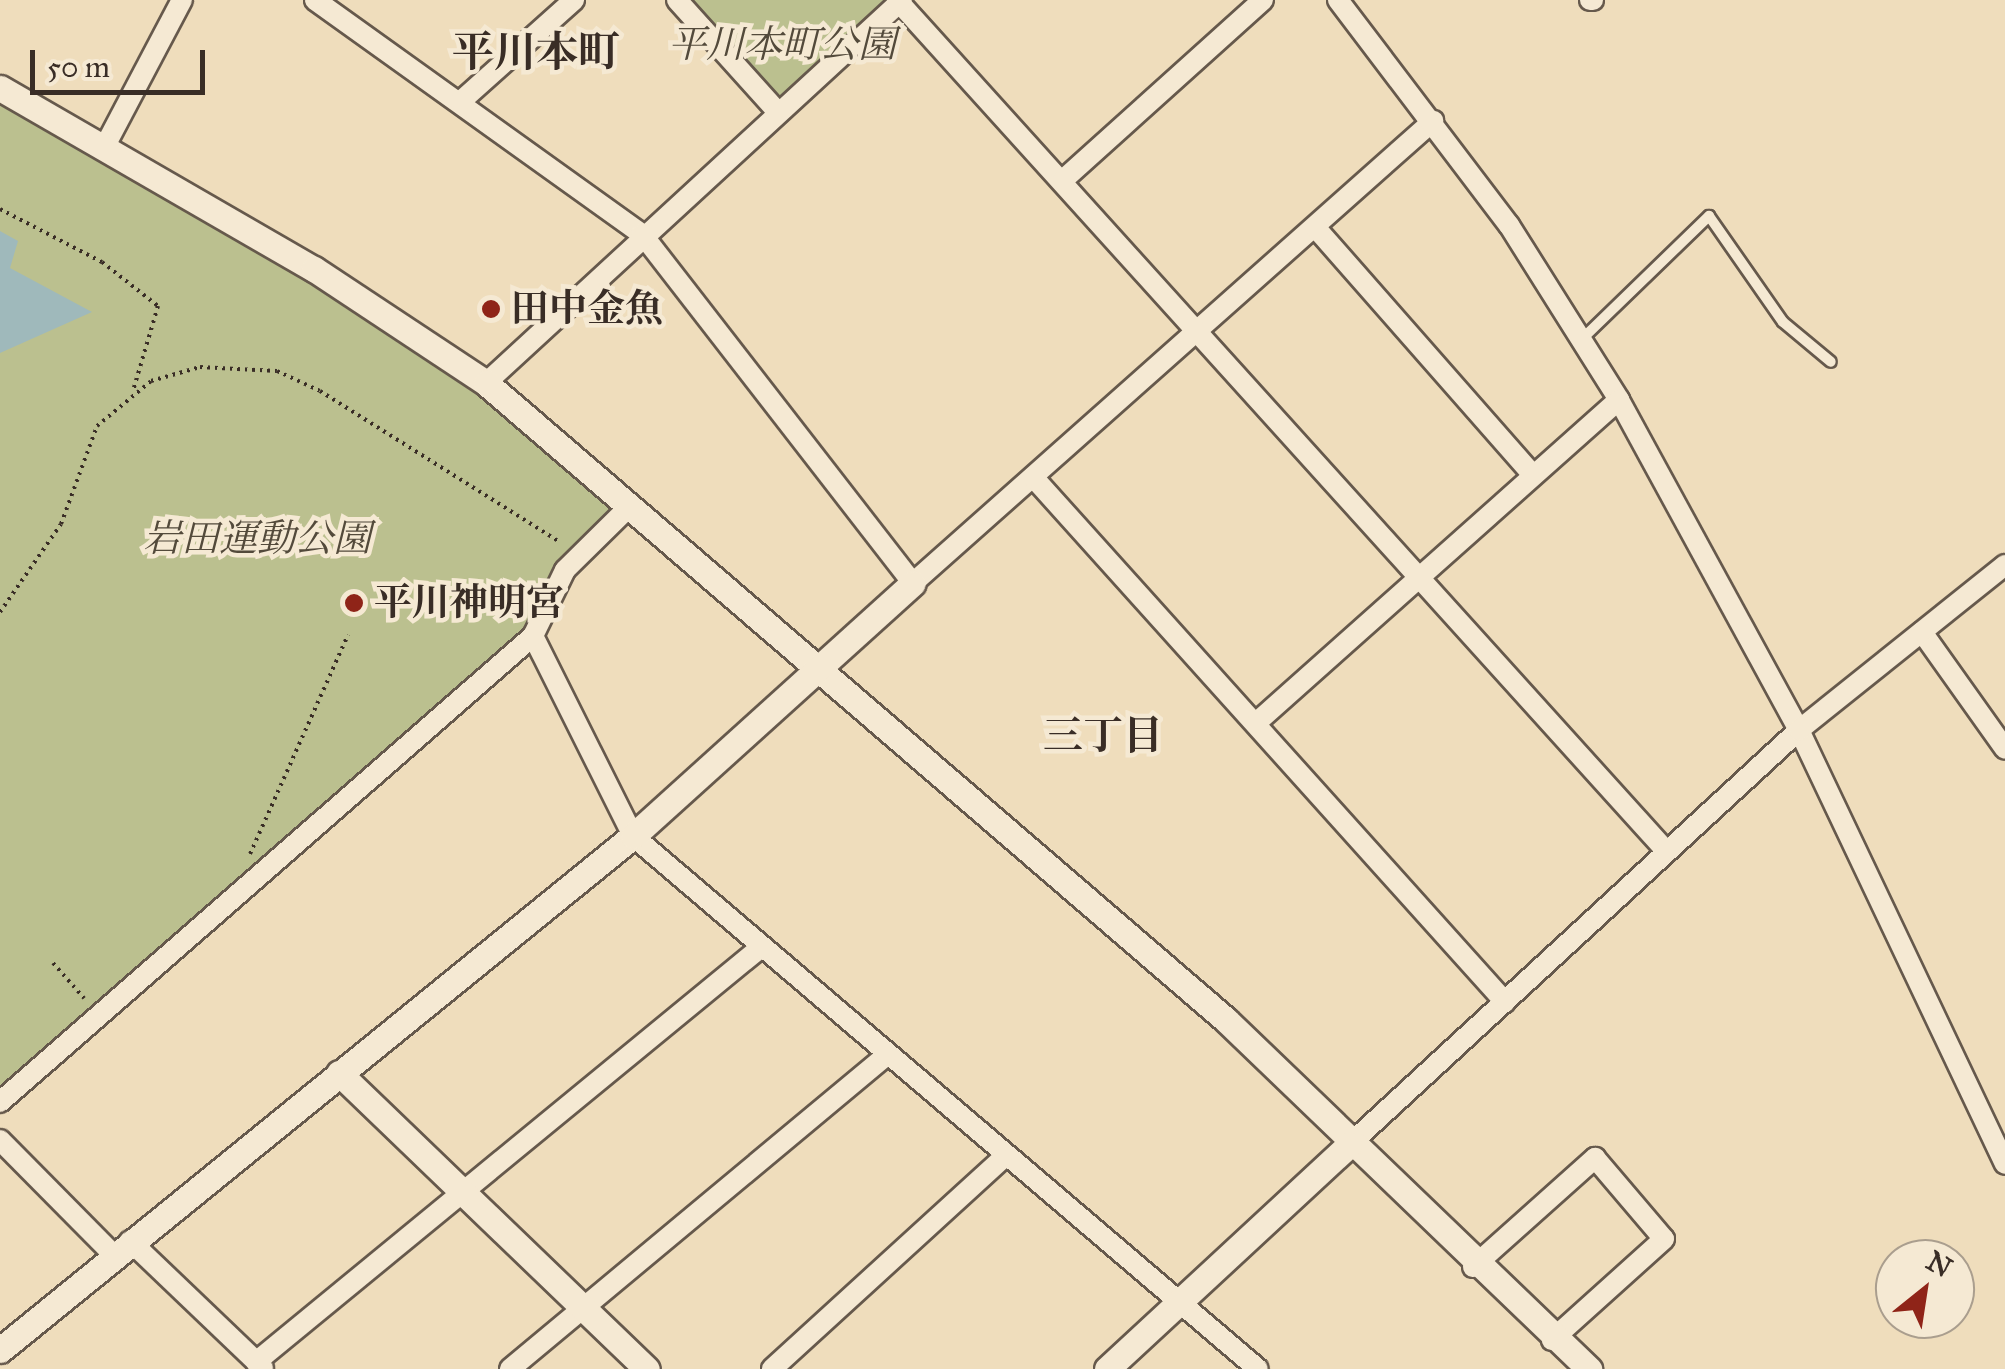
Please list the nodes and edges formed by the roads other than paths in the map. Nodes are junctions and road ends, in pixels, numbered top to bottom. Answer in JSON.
{"nodes":[{"id":1,"x":182,"y":0,"type":"edge"},
{"id":2,"x":316,"y":0,"type":"edge"},
{"id":3,"x":574,"y":0,"type":"edge"},
{"id":4,"x":677,"y":0,"type":"edge"},
{"id":5,"x":1263,"y":0,"type":"edge"},
{"id":6,"x":1338,"y":0,"type":"edge"},
{"id":7,"x":899,"y":1,"type":"edge"},
{"id":8,"x":0,"y":88,"type":"edge"},
{"id":9,"x":460,"y":102,"type":"junction"},
{"id":10,"x":778,"y":112,"type":"junction"},
{"id":11,"x":1432,"y":121,"type":"junction"},
{"id":12,"x":106,"y":144,"type":"junction"},
{"id":13,"x":1063,"y":180,"type":"junction"},
{"id":14,"x":1315,"y":228,"type":"junction"},
{"id":15,"x":642,"y":234,"type":"junction"},
{"id":16,"x":1197,"y":332,"type":"junction"},
{"id":17,"x":1581,"y":340,"type":"junction"},
{"id":18,"x":1831,"y":362,"type":"dead end"},
{"id":19,"x":486,"y":383,"type":"junction"},
{"id":20,"x":1618,"y":400,"type":"junction"},
{"id":21,"x":1532,"y":474,"type":"junction"},
{"id":22,"x":1033,"y":477,"type":"junction"},
{"id":23,"x":630,"y":506,"type":"junction"},
{"id":24,"x":2005,"y":564,"type":"edge"},
{"id":25,"x":1419,"y":576,"type":"junction"},
{"id":26,"x":913,"y":583,"type":"junction"},
{"id":27,"x":1922,"y":632,"type":"junction"},
{"id":28,"x":533,"y":636,"type":"junction"},
{"id":29,"x":820,"y":669,"type":"junction"},
{"id":30,"x":1256,"y":723,"type":"junction"},
{"id":31,"x":1799,"y":730,"type":"junction"},
{"id":32,"x":2005,"y":749,"type":"edge"},
{"id":33,"x":633,"y":836,"type":"junction"},
{"id":34,"x":1666,"y":852,"type":"junction"},
{"id":35,"x":760,"y":948,"type":"junction"},
{"id":36,"x":1505,"y":1002,"type":"junction"},
{"id":37,"x":885,"y":1057,"type":"junction"},
{"id":38,"x":340,"y":1073,"type":"junction"},
{"id":39,"x":0,"y":1102,"type":"edge"},
{"id":40,"x":0,"y":1140,"type":"edge"},
{"id":41,"x":1349,"y":1145,"type":"junction"},
{"id":42,"x":1002,"y":1159,"type":"junction"},
{"id":43,"x":2005,"y":1164,"type":"edge"},
{"id":44,"x":461,"y":1191,"type":"junction"},
{"id":45,"x":122,"y":1248,"type":"junction"},
{"id":46,"x":1473,"y":1267,"type":"junction"},
{"id":47,"x":583,"y":1306,"type":"junction"},
{"id":48,"x":1174,"y":1306,"type":"junction"},
{"id":49,"x":1552,"y":1340,"type":"junction"},
{"id":50,"x":0,"y":1350,"type":"edge"},
{"id":51,"x":260,"y":1366,"type":"edge"},
{"id":52,"x":510,"y":1369,"type":"edge"},
{"id":53,"x":647,"y":1369,"type":"edge"},
{"id":54,"x":772,"y":1369,"type":"edge"},
{"id":55,"x":1108,"y":1369,"type":"edge"},
{"id":56,"x":1258,"y":1369,"type":"edge"},
{"id":57,"x":1589,"y":1369,"type":"edge"}],
"edges":[{"from":1,"to":12,"type":"street"},
{"from":2,"to":9,"type":"street"},
{"from":3,"to":9,"type":"street"},
{"from":4,"to":10,"type":"street"},
{"from":5,"to":13,"type":"street"},
{"from":6,"to":11,"type":"street"},
{"from":7,"to":10,"type":"street"},
{"from":7,"to":13,"type":"street"},
{"from":8,"to":12,"type":"street"},
{"from":9,"to":15,"type":"street"},
{"from":10,"to":15,"type":"street"},
{"from":11,"to":14,"type":"street"},
{"from":11,"to":17,"type":"street"},
{"from":12,"to":19,"type":"street"},
{"from":13,"to":16,"type":"street"},
{"from":14,"to":16,"type":"street"},
{"from":14,"to":21,"type":"street"},
{"from":15,"to":19,"type":"street"},
{"from":15,"to":26,"type":"street"},
{"from":16,"to":22,"type":"street"},
{"from":16,"to":25,"type":"street"},
{"from":17,"to":18,"type":"lane"},
{"from":17,"to":20,"type":"street"},
{"from":19,"to":23,"type":"street"},
{"from":20,"to":21,"type":"street"},
{"from":20,"to":31,"type":"street"},
{"from":21,"to":25,"type":"street"},
{"from":22,"to":26,"type":"street"},
{"from":22,"to":30,"type":"street"},
{"from":23,"to":28,"type":"street"},
{"from":23,"to":29,"type":"street"},
{"from":24,"to":27,"type":"street"},
{"from":25,"to":30,"type":"street"},
{"from":25,"to":34,"type":"street"},
{"from":26,"to":29,"type":"street"},
{"from":27,"to":31,"type":"street"},
{"from":27,"to":32,"type":"street"},
{"from":28,"to":33,"type":"street"},
{"from":28,"to":39,"type":"street"},
{"from":29,"to":33,"type":"street"},
{"from":29,"to":41,"type":"street"},
{"from":30,"to":36,"type":"street"},
{"from":31,"to":34,"type":"street"},
{"from":31,"to":43,"type":"street"},
{"from":33,"to":35,"type":"street"},
{"from":33,"to":38,"type":"street"},
{"from":34,"to":36,"type":"street"},
{"from":35,"to":37,"type":"street"},
{"from":35,"to":44,"type":"street"},
{"from":36,"to":41,"type":"street"},
{"from":37,"to":42,"type":"street"},
{"from":37,"to":47,"type":"street"},
{"from":38,"to":44,"type":"street"},
{"from":38,"to":45,"type":"street"},
{"from":40,"to":45,"type":"street"},
{"from":41,"to":46,"type":"street"},
{"from":41,"to":48,"type":"street"},
{"from":42,"to":48,"type":"street"},
{"from":42,"to":54,"type":"street"},
{"from":44,"to":47,"type":"street"},
{"from":44,"to":51,"type":"street"},
{"from":45,"to":50,"type":"street"},
{"from":45,"to":51,"type":"street"},
{"from":46,"to":49,"type":"street"},
{"from":46,"to":49,"type":"street"},
{"from":47,"to":52,"type":"street"},
{"from":47,"to":53,"type":"street"},
{"from":48,"to":55,"type":"street"},
{"from":48,"to":56,"type":"street"},
{"from":49,"to":57,"type":"street"}]}
